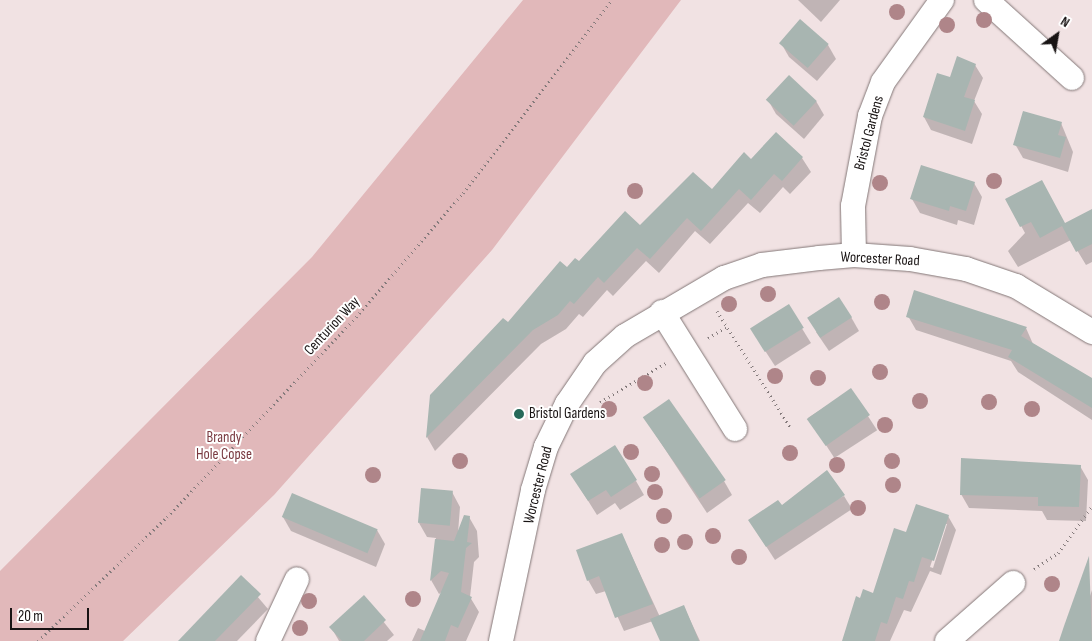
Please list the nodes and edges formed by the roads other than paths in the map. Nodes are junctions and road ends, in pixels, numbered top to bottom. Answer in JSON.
{"nodes":[{"id":1,"x":942,"y":0,"type":"edge"},
{"id":2,"x":986,"y":0,"type":"edge"},
{"id":3,"x":1072,"y":78,"type":"dead end"},
{"id":4,"x":854,"y":255,"type":"junction"},
{"id":5,"x":662,"y":312,"type":"junction"},
{"id":6,"x":1092,"y":332,"type":"edge"},
{"id":7,"x":735,"y":429,"type":"dead end"},
{"id":8,"x":297,"y":580,"type":"dead end"},
{"id":9,"x":1013,"y":584,"type":"road end"},
{"id":10,"x":268,"y":641,"type":"edge"},
{"id":11,"x":501,"y":641,"type":"edge"},
{"id":12,"x":946,"y":641,"type":"edge"}],
"edges":[{"from":1,"to":4,"type":"street","name":"Bristol Gardens"},
{"from":2,"to":3,"type":"street"},
{"from":4,"to":5,"type":"street","name":"Worcester Road"},
{"from":4,"to":6,"type":"street","name":"Worcester Road"},
{"from":5,"to":7,"type":"street"},
{"from":5,"to":11,"type":"street","name":"Worcester Road"},
{"from":8,"to":10,"type":"street"},
{"from":9,"to":12,"type":"street"}]}
